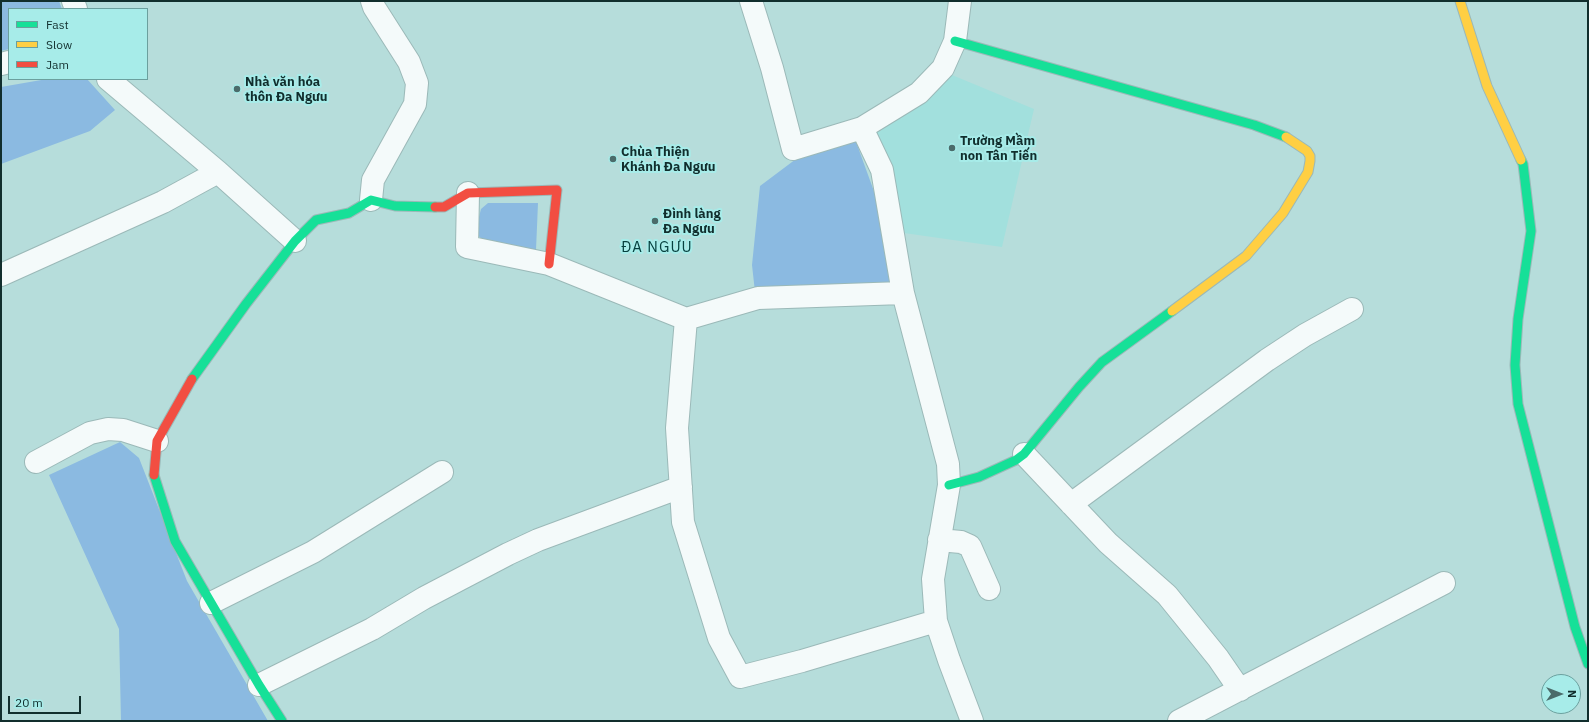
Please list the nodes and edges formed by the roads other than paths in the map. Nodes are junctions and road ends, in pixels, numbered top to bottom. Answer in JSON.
{"nodes":[{"id":1,"x":372,"y":1,"type":"edge"},
{"id":2,"x":751,"y":1,"type":"edge"},
{"id":3,"x":960,"y":1,"type":"edge"},
{"id":4,"x":1460,"y":1,"type":"edge"},
{"id":5,"x":955,"y":41,"type":"junction"},
{"id":6,"x":109,"y":80,"type":"edge"},
{"id":7,"x":862,"y":128,"type":"junction"},
{"id":8,"x":218,"y":172,"type":"junction"},
{"id":9,"x":468,"y":193,"type":"junction"},
{"id":10,"x":371,"y":200,"type":"junction"},
{"id":11,"x":295,"y":241,"type":"junction"},
{"id":12,"x":549,"y":264,"type":"junction"},
{"id":13,"x":1,"y":275,"type":"edge"},
{"id":14,"x":903,"y":293,"type":"junction"},
{"id":15,"x":1352,"y":309,"type":"dead end"},
{"id":16,"x":686,"y":319,"type":"junction"},
{"id":17,"x":157,"y":441,"type":"junction"},
{"id":18,"x":1024,"y":454,"type":"junction"},
{"id":19,"x":36,"y":462,"type":"dead end"},
{"id":20,"x":442,"y":472,"type":"dead end"},
{"id":21,"x":949,"y":485,"type":"junction"},
{"id":22,"x":681,"y":487,"type":"junction"},
{"id":23,"x":1072,"y":504,"type":"junction"},
{"id":24,"x":939,"y":540,"type":"junction"},
{"id":25,"x":1444,"y":583,"type":"dead end"},
{"id":26,"x":989,"y":589,"type":"dead end"},
{"id":27,"x":211,"y":603,"type":"junction"},
{"id":28,"x":936,"y":621,"type":"junction"},
{"id":29,"x":1588,"y":664,"type":"edge"},
{"id":30,"x":259,"y":686,"type":"junction"},
{"id":31,"x":1240,"y":690,"type":"junction"},
{"id":32,"x":282,"y":721,"type":"edge"},
{"id":33,"x":972,"y":721,"type":"edge"},
{"id":34,"x":1179,"y":721,"type":"edge"}],
"edges":[{"from":1,"to":10,"type":"street"},
{"from":2,"to":7,"type":"street"},
{"from":3,"to":5,"type":"street"},
{"from":4,"to":29,"type":"street"},
{"from":5,"to":7,"type":"street"},
{"from":5,"to":18,"type":"street"},
{"from":6,"to":8,"type":"street"},
{"from":7,"to":14,"type":"street"},
{"from":8,"to":11,"type":"street"},
{"from":8,"to":13,"type":"street"},
{"from":9,"to":10,"type":"street"},
{"from":9,"to":12,"type":"street"},
{"from":9,"to":12,"type":"street"},
{"from":10,"to":11,"type":"street"},
{"from":11,"to":17,"type":"street"},
{"from":12,"to":16,"type":"street"},
{"from":14,"to":16,"type":"street"},
{"from":14,"to":21,"type":"street"},
{"from":15,"to":23,"type":"street"},
{"from":16,"to":22,"type":"street"},
{"from":17,"to":19,"type":"street"},
{"from":17,"to":27,"type":"street"},
{"from":18,"to":21,"type":"street"},
{"from":18,"to":23,"type":"street"},
{"from":20,"to":27,"type":"street"},
{"from":21,"to":24,"type":"street"},
{"from":22,"to":28,"type":"street"},
{"from":22,"to":30,"type":"street"},
{"from":23,"to":31,"type":"street"},
{"from":24,"to":26,"type":"street"},
{"from":24,"to":28,"type":"street"},
{"from":25,"to":31,"type":"street"},
{"from":27,"to":30,"type":"street"},
{"from":28,"to":33,"type":"street"},
{"from":30,"to":32,"type":"street"},
{"from":31,"to":34,"type":"street"}]}
